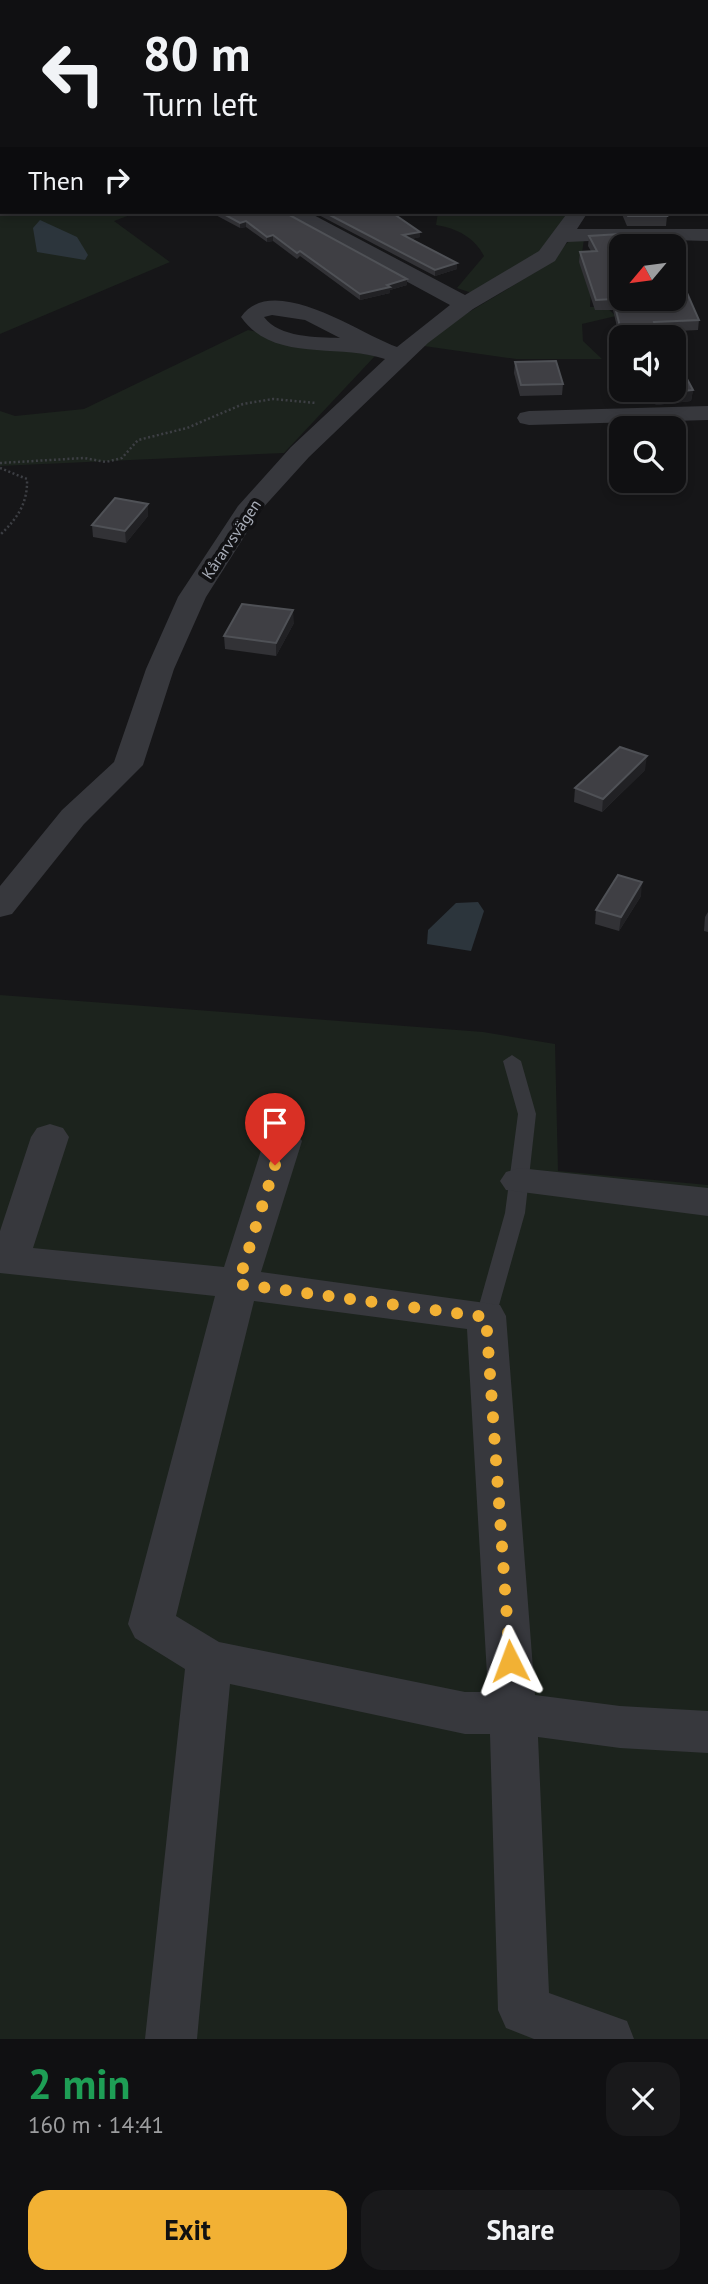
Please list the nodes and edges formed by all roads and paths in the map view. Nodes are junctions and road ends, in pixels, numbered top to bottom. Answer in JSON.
{"nodes":[{"id":1,"x":296,"y":214,"type":"edge"},
{"id":2,"x":577,"y":214,"type":"edge"},
{"id":3,"x":708,"y":235,"type":"edge"},
{"id":4,"x":564,"y":236,"type":"junction"},
{"id":5,"x":466,"y":304,"type":"junction"},
{"id":6,"x":367,"y":345,"type":"dead end"},
{"id":7,"x":400,"y":356,"type":"junction"},
{"id":8,"x":348,"y":407,"type":"junction"},
{"id":9,"x":708,"y":414,"type":"edge"},
{"id":10,"x":529,"y":418,"type":"dead end"},
{"id":11,"x":0,"y":465,"type":"edge"},
{"id":12,"x":0,"y":535,"type":"edge"},
{"id":13,"x":0,"y":906,"type":"edge"},
{"id":14,"x":512,"y":1061,"type":"dead end"},
{"id":15,"x":50,"y":1137,"type":"dead end"},
{"id":16,"x":283,"y":1141,"type":"dead end"},
{"id":17,"x":519,"y":1181,"type":"junction"},
{"id":18,"x":708,"y":1202,"type":"edge"},
{"id":19,"x":5,"y":1260,"type":"edge"},
{"id":20,"x":238,"y":1284,"type":"junction"},
{"id":21,"x":486,"y":1317,"type":"junction"},
{"id":22,"x":209,"y":1660,"type":"junction"},
{"id":23,"x":513,"y":1713,"type":"junction"},
{"id":24,"x":708,"y":1732,"type":"edge"},
{"id":25,"x":524,"y":2024,"type":"edge"},
{"id":26,"x":172,"y":2039,"type":"edge"},
{"id":27,"x":608,"y":2039,"type":"edge"}],
"edges":[{"from":1,"to":5,"type":"street"},
{"from":2,"to":4,"type":"street","name":"Kårarvsvägen"},
{"from":3,"to":4,"type":"street"},
{"from":4,"to":5,"type":"street","name":"Kårarvsvägen"},
{"from":5,"to":7,"type":"street","name":"Kårarvsvägen"},
{"from":6,"to":7,"type":"street"},
{"from":7,"to":8,"type":"street","name":"Kårarvsvägen"},
{"from":8,"to":11,"type":"path"},
{"from":8,"to":13,"type":"street","name":"Kårarvsvägen"},
{"from":9,"to":10,"type":"street"},
{"from":11,"to":12,"type":"path"},
{"from":14,"to":17,"type":"lane"},
{"from":15,"to":19,"type":"street"},
{"from":16,"to":20,"type":"street"},
{"from":17,"to":18,"type":"street"},
{"from":17,"to":21,"type":"lane"},
{"from":19,"to":20,"type":"street"},
{"from":20,"to":21,"type":"street"},
{"from":20,"to":22,"type":"street"},
{"from":21,"to":23,"type":"street"},
{"from":22,"to":23,"type":"street"},
{"from":22,"to":26,"type":"street"},
{"from":23,"to":24,"type":"street"},
{"from":23,"to":25,"type":"street"},
{"from":25,"to":27,"type":"street"}]}
